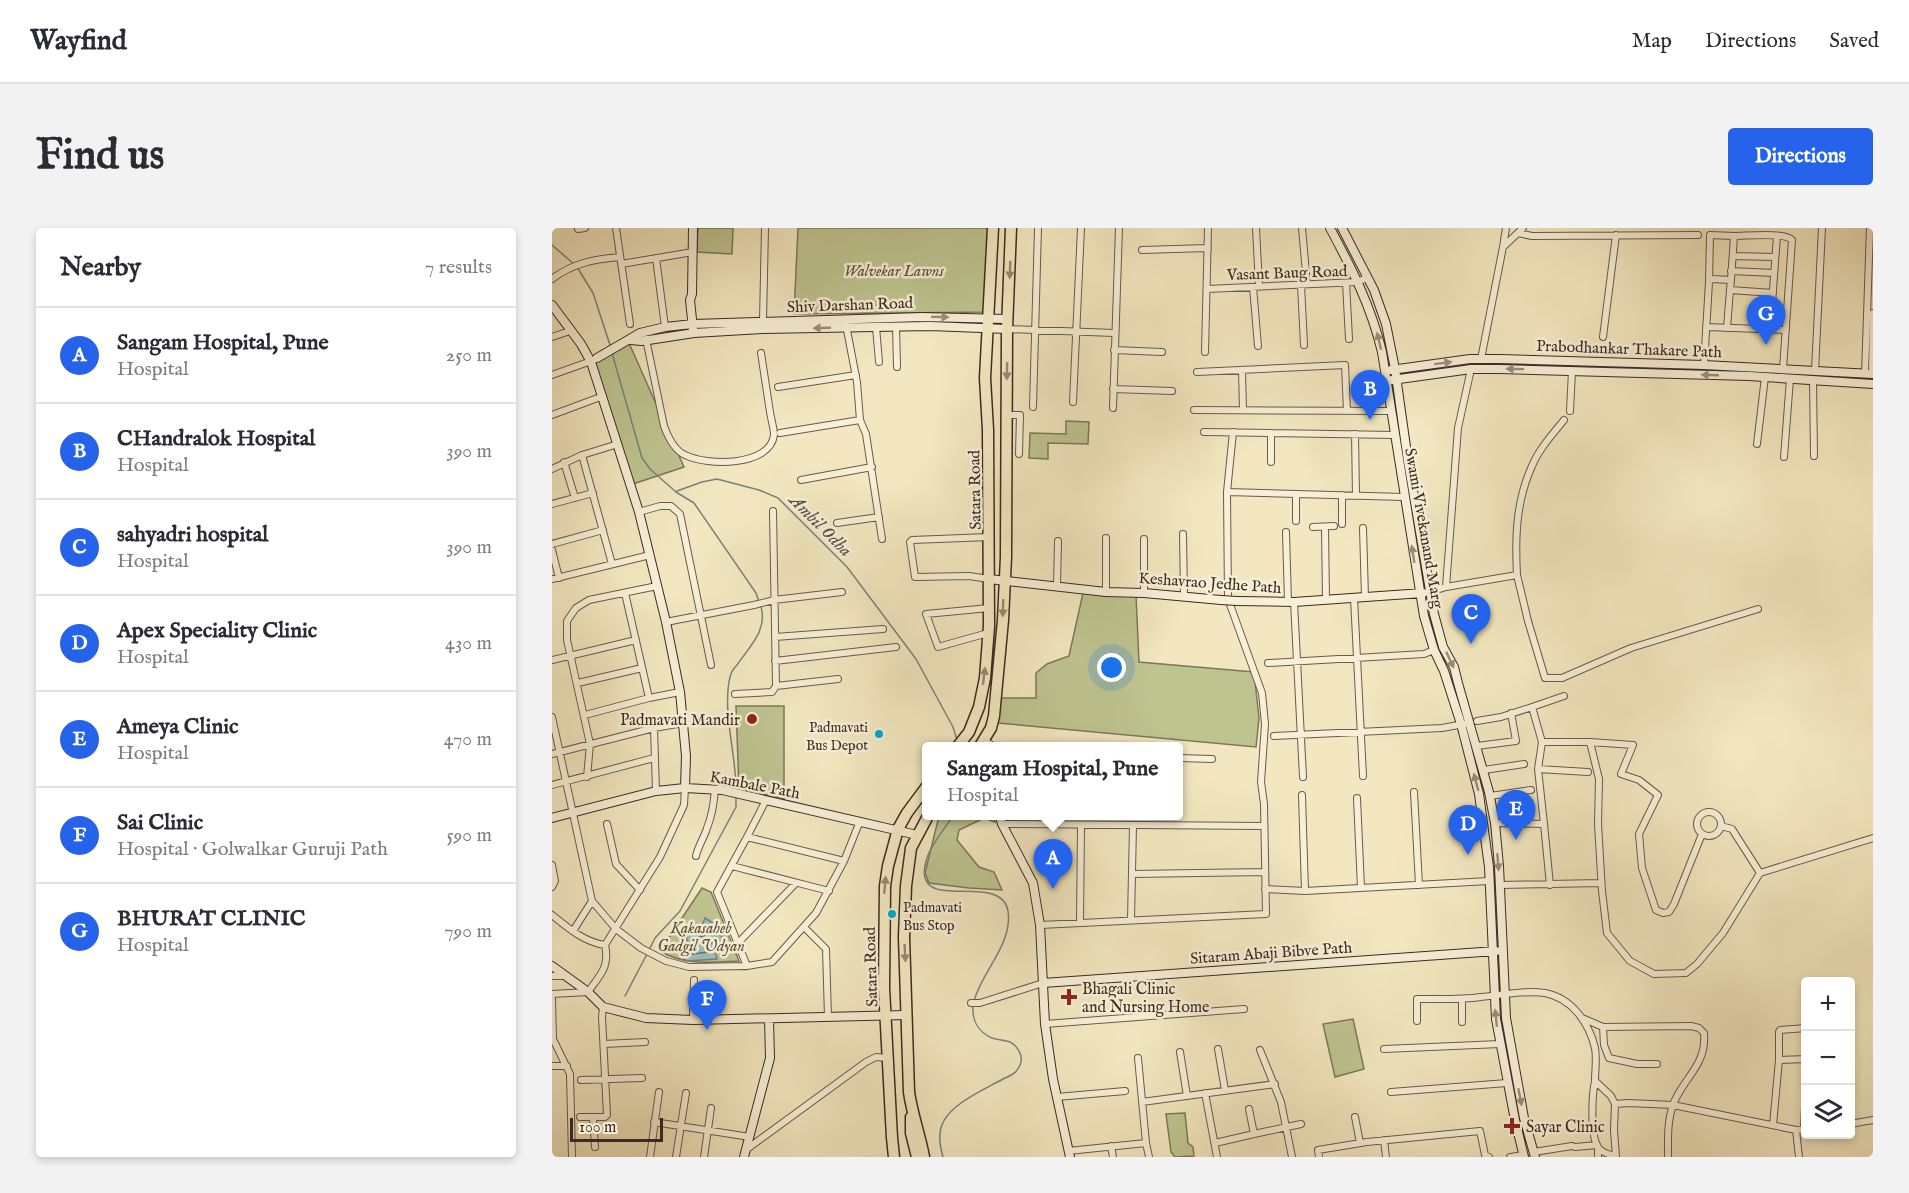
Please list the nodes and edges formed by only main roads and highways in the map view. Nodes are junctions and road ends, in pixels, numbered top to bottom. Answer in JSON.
{"nodes":[{"id":1,"x":993,"y":228,"type":"edge"},
{"id":2,"x":1011,"y":228,"type":"edge"},
{"id":3,"x":962,"y":742,"type":"edge"},
{"id":4,"x":987,"y":742,"type":"edge"},
{"id":5,"x":922,"y":794,"type":"edge"},
{"id":6,"x":926,"y":820,"type":"edge"},
{"id":7,"x":911,"y":1107,"type":"junction"},
{"id":8,"x":891,"y":1111,"type":"junction"},
{"id":9,"x":894,"y":1157,"type":"edge"},
{"id":10,"x":901,"y":1157,"type":"edge"},
{"id":11,"x":917,"y":1157,"type":"edge"},
{"id":12,"x":924,"y":1157,"type":"edge"}],
"edges":[{"from":3,"to":1,"type":"highway","name":"Satara Road","one_way":true},
{"from":2,"to":4,"type":"highway","name":"Satara Road","one_way":true},
{"from":8,"to":5,"type":"highway","name":"Satara Road","one_way":true},
{"from":6,"to":7,"type":"highway","name":"Satara Road","one_way":true},
{"from":7,"to":11,"type":"highway"},
{"from":7,"to":12,"type":"highway","name":"Satara Road"},
{"from":8,"to":9,"type":"highway","name":"Satara Road"},
{"from":8,"to":10,"type":"highway"}]}
